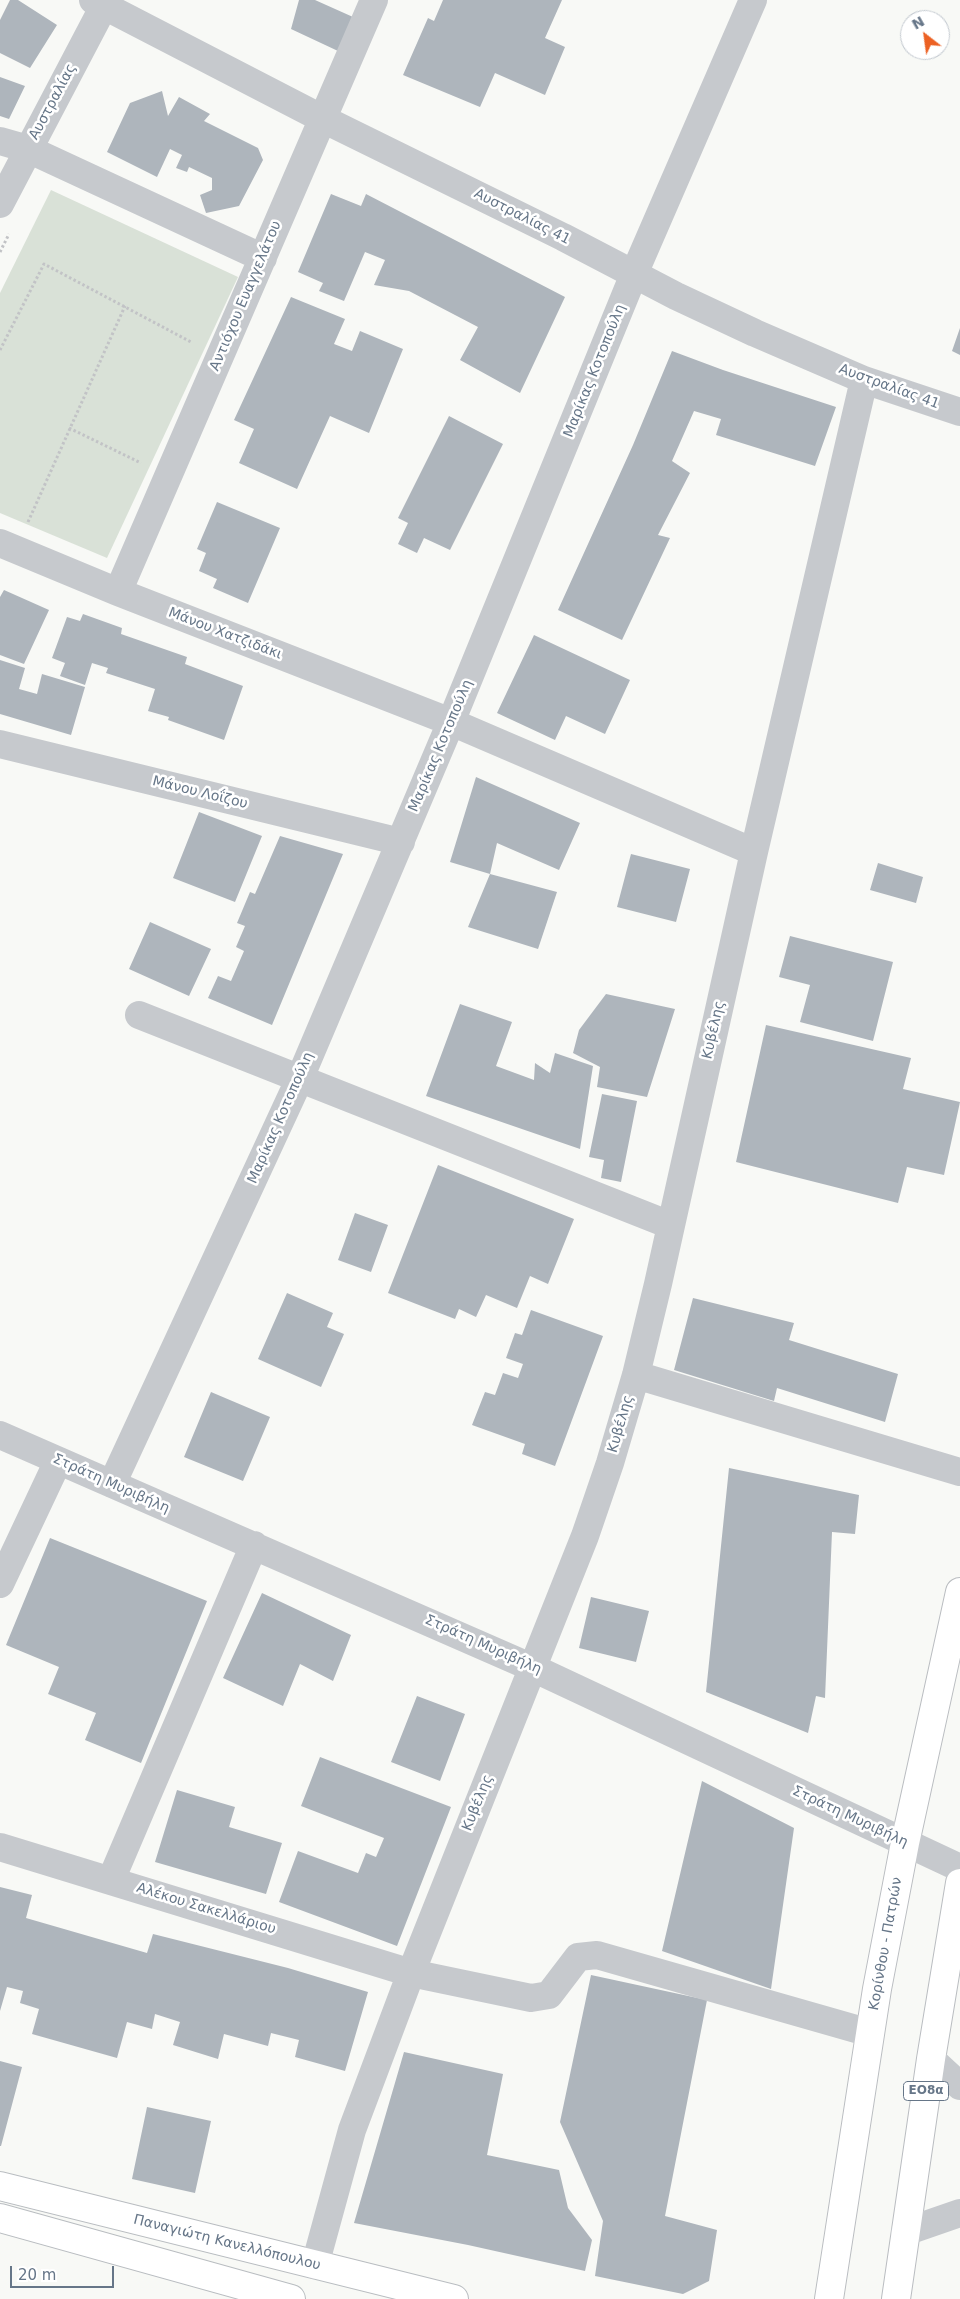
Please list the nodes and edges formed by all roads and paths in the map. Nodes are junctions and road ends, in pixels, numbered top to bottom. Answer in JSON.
{"nodes":[{"id":1,"x":374,"y":0,"type":"edge"},
{"id":2,"x":753,"y":0,"type":"edge"},
{"id":3,"x":102,"y":2,"type":"edge"},
{"id":4,"x":323,"y":118,"type":"junction"},
{"id":5,"x":0,"y":141,"type":"edge"},
{"id":6,"x":28,"y":149,"type":"junction"},
{"id":7,"x":0,"y":204,"type":"edge"},
{"id":8,"x":263,"y":258,"type":"junction"},
{"id":9,"x":634,"y":274,"type":"junction"},
{"id":10,"x":125,"y":306,"type":"junction"},
{"id":11,"x":0,"y":350,"type":"edge"},
{"id":12,"x":220,"y":358,"type":"junction"},
{"id":13,"x":864,"y":380,"type":"junction"},
{"id":14,"x":960,"y":412,"type":"edge"},
{"id":15,"x":69,"y":428,"type":"junction"},
{"id":16,"x":167,"y":478,"type":"junction"},
{"id":17,"x":8,"y":546,"type":"edge"},
{"id":18,"x":118,"y":592,"type":"junction"},
{"id":19,"x":451,"y":722,"type":"junction"},
{"id":20,"x":0,"y":744,"type":"edge"},
{"id":21,"x":401,"y":842,"type":"junction"},
{"id":22,"x":754,"y":852,"type":"junction"},
{"id":23,"x":139,"y":1015,"type":"dead end"},
{"id":24,"x":300,"y":1078,"type":"junction"},
{"id":25,"x":670,"y":1225,"type":"junction"},
{"id":26,"x":636,"y":1374,"type":"junction"},
{"id":27,"x":0,"y":1435,"type":"edge"},
{"id":28,"x":58,"y":1461,"type":"junction"},
{"id":29,"x":960,"y":1472,"type":"edge"},
{"id":30,"x":112,"y":1484,"type":"junction"},
{"id":31,"x":254,"y":1545,"type":"junction"},
{"id":32,"x":0,"y":1584,"type":"edge"},
{"id":33,"x":960,"y":1592,"type":"edge"},
{"id":34,"x":534,"y":1668,"type":"junction"},
{"id":35,"x":905,"y":1843,"type":"junction"},
{"id":36,"x":0,"y":1846,"type":"edge"},
{"id":37,"x":960,"y":1868,"type":"edge"},
{"id":38,"x":111,"y":1880,"type":"junction"},
{"id":39,"x":960,"y":1883,"type":"edge"},
{"id":40,"x":411,"y":1973,"type":"junction"},
{"id":41,"x":870,"y":2033,"type":"junction"},
{"id":42,"x":931,"y":2059,"type":"junction"},
{"id":43,"x":960,"y":2086,"type":"edge"},
{"id":44,"x":0,"y":2186,"type":"edge"},
{"id":45,"x":960,"y":2213,"type":"edge"},
{"id":46,"x":0,"y":2218,"type":"edge"},
{"id":47,"x":905,"y":2232,"type":"junction"},
{"id":48,"x":315,"y":2265,"type":"junction"},
{"id":49,"x":291,"y":2299,"type":"edge"},
{"id":50,"x":454,"y":2299,"type":"edge"},
{"id":51,"x":829,"y":2299,"type":"edge"},
{"id":52,"x":896,"y":2299,"type":"edge"}],
"edges":[{"from":1,"to":4,"type":"street","name":"Αντιόχου Ευαγγελάτου"},
{"from":2,"to":9,"type":"street","name":"Μαρίκας Κοτοπούλη"},
{"from":3,"to":4,"type":"street","name":"Αυστραλίας 41"},
{"from":3,"to":6,"type":"street","name":"Αυστραλίας"},
{"from":4,"to":8,"type":"street","name":"Αντιόχου Ευαγγελάτου"},
{"from":4,"to":9,"type":"street","name":"Αυστραλίας 41"},
{"from":5,"to":6,"type":"street"},
{"from":6,"to":7,"type":"street","name":"Αυστραλίας"},
{"from":6,"to":8,"type":"street"},
{"from":8,"to":12,"type":"street","name":"Αντιόχου Ευαγγελάτου"},
{"from":9,"to":13,"type":"street","name":"Αυστραλίας 41"},
{"from":9,"to":19,"type":"street","name":"Μαρίκας Κοτοπούλη"},
{"from":10,"to":11,"type":"path"},
{"from":10,"to":12,"type":"path"},
{"from":10,"to":15,"type":"path"},
{"from":12,"to":16,"type":"street","name":"Αντιόχου Ευαγγελάτου"},
{"from":13,"to":14,"type":"street","name":"Αυστραλίας 41"},
{"from":13,"to":22,"type":"street","name":"Κυβέλης"},
{"from":15,"to":16,"type":"path"},
{"from":15,"to":17,"type":"path"},
{"from":16,"to":18,"type":"street","name":"Αντιόχου Ευαγγελάτου"},
{"from":17,"to":18,"type":"street","name":"Μάνου Χατζιδάκι"},
{"from":18,"to":19,"type":"street","name":"Μάνου Χατζιδάκι"},
{"from":19,"to":21,"type":"street","name":"Μαρίκας Κοτοπούλη"},
{"from":19,"to":22,"type":"street","name":"Μάνου Χατζιδάκι"},
{"from":20,"to":21,"type":"street","name":"Μάνου Λοΐζου"},
{"from":21,"to":24,"type":"street","name":"Μαρίκας Κοτοπούλη"},
{"from":22,"to":25,"type":"street","name":"Κυβέλης"},
{"from":23,"to":24,"type":"street"},
{"from":24,"to":25,"type":"street"},
{"from":24,"to":30,"type":"street","name":"Μαρίκας Κοτοπούλη"},
{"from":25,"to":26,"type":"street","name":"Κυβέλης"},
{"from":26,"to":29,"type":"street"},
{"from":26,"to":34,"type":"street","name":"Κυβέλης"},
{"from":27,"to":28,"type":"street","name":"Στράτη Μυριβήλη"},
{"from":28,"to":30,"type":"street","name":"Στράτη Μυριβήλη"},
{"from":28,"to":32,"type":"street"},
{"from":30,"to":31,"type":"street","name":"Στράτη Μυριβήλη"},
{"from":31,"to":34,"type":"street","name":"Στράτη Μυριβήλη"},
{"from":31,"to":38,"type":"street"},
{"from":33,"to":35,"type":"main road","name":"Κορίνθου - Πατρών"},
{"from":34,"to":35,"type":"street","name":"Στράτη Μυριβήλη"},
{"from":34,"to":40,"type":"street","name":"Κυβέλης"},
{"from":35,"to":37,"type":"street","name":"Στράτη Μυριβήλη"},
{"from":35,"to":41,"type":"main road","name":"Κορίνθου - Πατρών"},
{"from":36,"to":38,"type":"street","name":"Αλέκου Σακελλάριου"},
{"from":38,"to":40,"type":"street","name":"Αλέκου Σακελλάριου"},
{"from":39,"to":42,"type":"main road","number":"ΕΟ8α"},
{"from":40,"to":41,"type":"street","name":"Αλέκου Σακελλάριου"},
{"from":40,"to":48,"type":"street","name":"Κυβέλης"},
{"from":41,"to":51,"type":"main road","name":"Κορίνθου - Πατρών"},
{"from":42,"to":43,"type":"street"},
{"from":42,"to":47,"type":"main road","number":"ΕΟ8α"},
{"from":44,"to":48,"type":"main road","name":"Παναγιώτη Κανελλόπουλου"},
{"from":45,"to":47,"type":"street"},
{"from":46,"to":49,"type":"main road"},
{"from":47,"to":52,"type":"main road","number":"ΕΟ8α"},
{"from":48,"to":50,"type":"main road","name":"Παναγιώτη Κανελλόπουλου"}]}
